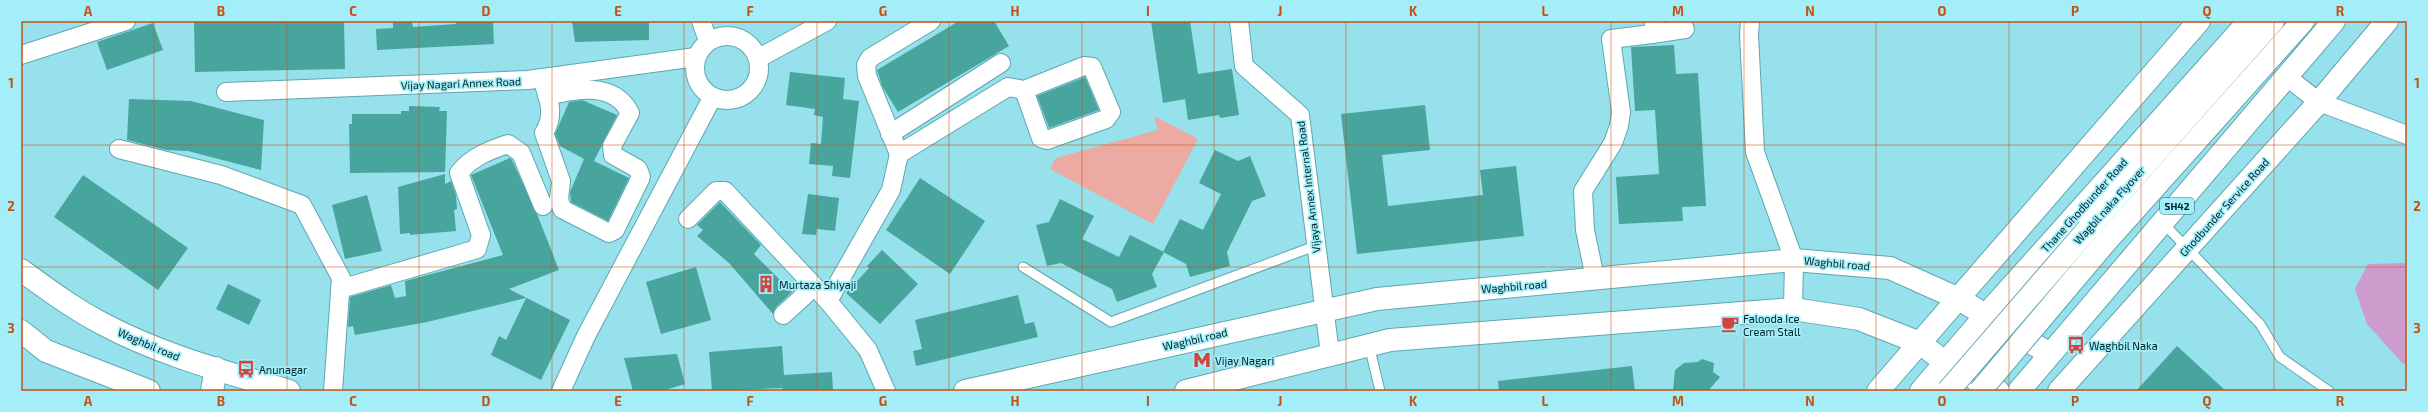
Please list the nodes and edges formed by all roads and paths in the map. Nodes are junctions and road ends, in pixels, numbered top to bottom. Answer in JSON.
{"nodes":[{"id":1,"x":126,"y":21,"type":"edge"},
{"id":2,"x":701,"y":21,"type":"edge"},
{"id":3,"x":827,"y":21,"type":"edge"},
{"id":4,"x":930,"y":21,"type":"edge"},
{"id":5,"x":1239,"y":21,"type":"edge"},
{"id":6,"x":1750,"y":21,"type":"edge"},
{"id":7,"x":2199,"y":21,"type":"edge"},
{"id":8,"x":2249,"y":21,"type":"edge"},
{"id":9,"x":2273,"y":21,"type":"edge"},
{"id":10,"x":2303,"y":21,"type":"edge"},
{"id":11,"x":2334,"y":21,"type":"edge"},
{"id":12,"x":2386,"y":21,"type":"edge"},
{"id":13,"x":1653,"y":27,"type":"edge"},
{"id":14,"x":1685,"y":29,"type":"dead end"},
{"id":15,"x":708,"y":41,"type":"junction"},
{"id":16,"x":21,"y":55,"type":"edge"},
{"id":17,"x":696,"y":57,"type":"junction"},
{"id":18,"x":759,"y":58,"type":"junction"},
{"id":19,"x":1001,"y":63,"type":"dead end"},
{"id":20,"x":2287,"y":77,"type":"junction"},
{"id":21,"x":542,"y":78,"type":"junction"},
{"id":22,"x":1024,"y":90,"type":"junction"},
{"id":23,"x":226,"y":92,"type":"dead end"},
{"id":24,"x":547,"y":96,"type":"junction"},
{"id":25,"x":712,"y":98,"type":"junction"},
{"id":26,"x":2319,"y":102,"type":"junction"},
{"id":27,"x":890,"y":134,"type":"junction"},
{"id":28,"x":2407,"y":135,"type":"edge"},
{"id":29,"x":119,"y":149,"type":"dead end"},
{"id":30,"x":899,"y":154,"type":"junction"},
{"id":31,"x":543,"y":206,"type":"dead end"},
{"id":32,"x":688,"y":219,"type":"dead end"},
{"id":33,"x":2163,"y":223,"type":"junction"},
{"id":34,"x":1315,"y":246,"type":"junction"},
{"id":35,"x":2187,"y":247,"type":"junction"},
{"id":36,"x":773,"y":260,"type":"dead end"},
{"id":37,"x":1794,"y":260,"type":"junction"},
{"id":38,"x":1023,"y":267,"type":"dead end"},
{"id":39,"x":21,"y":270,"type":"edge"},
{"id":40,"x":1595,"y":278,"type":"junction"},
{"id":41,"x":340,"y":289,"type":"junction"},
{"id":42,"x":806,"y":294,"type":"junction"},
{"id":43,"x":1960,"y":298,"type":"junction"},
{"id":44,"x":832,"y":307,"type":"junction"},
{"id":45,"x":1793,"y":309,"type":"junction"},
{"id":46,"x":1323,"y":311,"type":"junction"},
{"id":47,"x":1987,"y":314,"type":"junction"},
{"id":48,"x":783,"y":315,"type":"dead end"},
{"id":49,"x":21,"y":331,"type":"edge"},
{"id":50,"x":1369,"y":344,"type":"junction"},
{"id":51,"x":1920,"y":344,"type":"junction"},
{"id":52,"x":1330,"y":354,"type":"junction"},
{"id":53,"x":2050,"y":354,"type":"junction"},
{"id":54,"x":1946,"y":363,"type":"junction"},
{"id":55,"x":216,"y":368,"type":"junction"},
{"id":56,"x":1190,"y":390,"type":"edge"},
{"id":57,"x":149,"y":391,"type":"edge"},
{"id":58,"x":212,"y":391,"type":"edge"},
{"id":59,"x":289,"y":391,"type":"edge"},
{"id":60,"x":333,"y":391,"type":"edge"},
{"id":61,"x":562,"y":391,"type":"edge"},
{"id":62,"x":886,"y":391,"type":"edge"},
{"id":63,"x":965,"y":391,"type":"edge"},
{"id":64,"x":1380,"y":391,"type":"edge"},
{"id":65,"x":1878,"y":391,"type":"edge"},
{"id":66,"x":1921,"y":391,"type":"edge"},
{"id":67,"x":1948,"y":391,"type":"edge"},
{"id":68,"x":1980,"y":391,"type":"edge"},
{"id":69,"x":1998,"y":391,"type":"edge"},
{"id":70,"x":2019,"y":391,"type":"edge"},
{"id":71,"x":2059,"y":391,"type":"edge"},
{"id":72,"x":2329,"y":391,"type":"edge"}],
"edges":[{"from":1,"to":16,"type":"street"},
{"from":2,"to":15,"type":"street"},
{"from":3,"to":18,"type":"street"},
{"from":4,"to":27,"type":"street"},
{"from":5,"to":34,"type":"street","name":"Vijaya Annex Internal Road"},
{"from":6,"to":37,"type":"street"},
{"from":7,"to":43,"type":"main road"},
{"from":8,"to":47,"type":"main road","name":"Thane Ghodbunder Road"},
{"from":9,"to":67,"type":"main road","name":"Wagbil naka Flyover","bridge":true},
{"from":10,"to":68,"type":"main road","name":"Wagbil naka Flyover","bridge":true},
{"from":11,"to":20,"type":"main road","number":"SH42"},
{"from":12,"to":26,"type":"main road","name":"Ghodbunder Service Road"},
{"from":13,"to":14,"type":"street"},
{"from":13,"to":40,"type":"street"},
{"from":15,"to":17,"type":"street"},
{"from":15,"to":18,"type":"street"},
{"from":17,"to":21,"type":"street","name":"Vijay Nagari Annex Road"},
{"from":17,"to":25,"type":"street"},
{"from":18,"to":25,"type":"street"},
{"from":19,"to":27,"type":"street"},
{"from":20,"to":26,"type":"street"},
{"from":20,"to":33,"type":"main road","number":"SH42"},
{"from":21,"to":23,"type":"street","name":"Vijay Nagari Annex Road"},
{"from":21,"to":24,"type":"street"},
{"from":22,"to":22,"type":"street"},
{"from":22,"to":30,"type":"street"},
{"from":24,"to":24,"type":"street"},
{"from":25,"to":61,"type":"street"},
{"from":26,"to":28,"type":"street"},
{"from":26,"to":35,"type":"main road","name":"Ghodbunder Service Road"},
{"from":27,"to":30,"type":"street"},
{"from":29,"to":41,"type":"street"},
{"from":30,"to":44,"type":"street"},
{"from":31,"to":41,"type":"street"},
{"from":32,"to":44,"type":"street"},
{"from":33,"to":35,"type":"lane"},
{"from":33,"to":53,"type":"main road","number":"SH42"},
{"from":34,"to":38,"type":"lane"},
{"from":34,"to":46,"type":"street","name":"Vijaya Annex Internal Road"},
{"from":35,"to":71,"type":"main road","name":"Ghodbunder Service Road"},
{"from":35,"to":72,"type":"lane"},
{"from":36,"to":42,"type":"street"},
{"from":37,"to":40,"type":"main road","name":"Waghbil road"},
{"from":37,"to":43,"type":"main road","name":"Waghbil road"},
{"from":37,"to":45,"type":"street"},
{"from":39,"to":55,"type":"main road","name":"Waghbil road"},
{"from":40,"to":46,"type":"main road","name":"Waghbil road"},
{"from":41,"to":60,"type":"street"},
{"from":42,"to":44,"type":"street"},
{"from":42,"to":48,"type":"street"},
{"from":43,"to":47,"type":"main road","name":"Waghbil road"},
{"from":43,"to":51,"type":"main road"},
{"from":44,"to":62,"type":"street"},
{"from":45,"to":50,"type":"main road"},
{"from":45,"to":51,"type":"main road"},
{"from":46,"to":52,"type":"street","name":"Vijaya Annex Internal Road"},
{"from":46,"to":63,"type":"main road","name":"Waghbil road"},
{"from":47,"to":53,"type":"main road","name":"Waghbil road"},
{"from":47,"to":54,"type":"main road","name":"Thane Ghodbunder Road"},
{"from":49,"to":57,"type":"main road"},
{"from":50,"to":52,"type":"main road"},
{"from":50,"to":64,"type":"lane"},
{"from":51,"to":54,"type":"main road"},
{"from":51,"to":65,"type":"main road"},
{"from":52,"to":56,"type":"main road"},
{"from":53,"to":70,"type":"main road","number":"SH42"},
{"from":54,"to":66,"type":"main road","name":"Thane Ghodbunder Road"},
{"from":54,"to":69,"type":"main road"},
{"from":55,"to":58,"type":"main road"},
{"from":55,"to":59,"type":"main road","name":"Waghbil road"}]}
